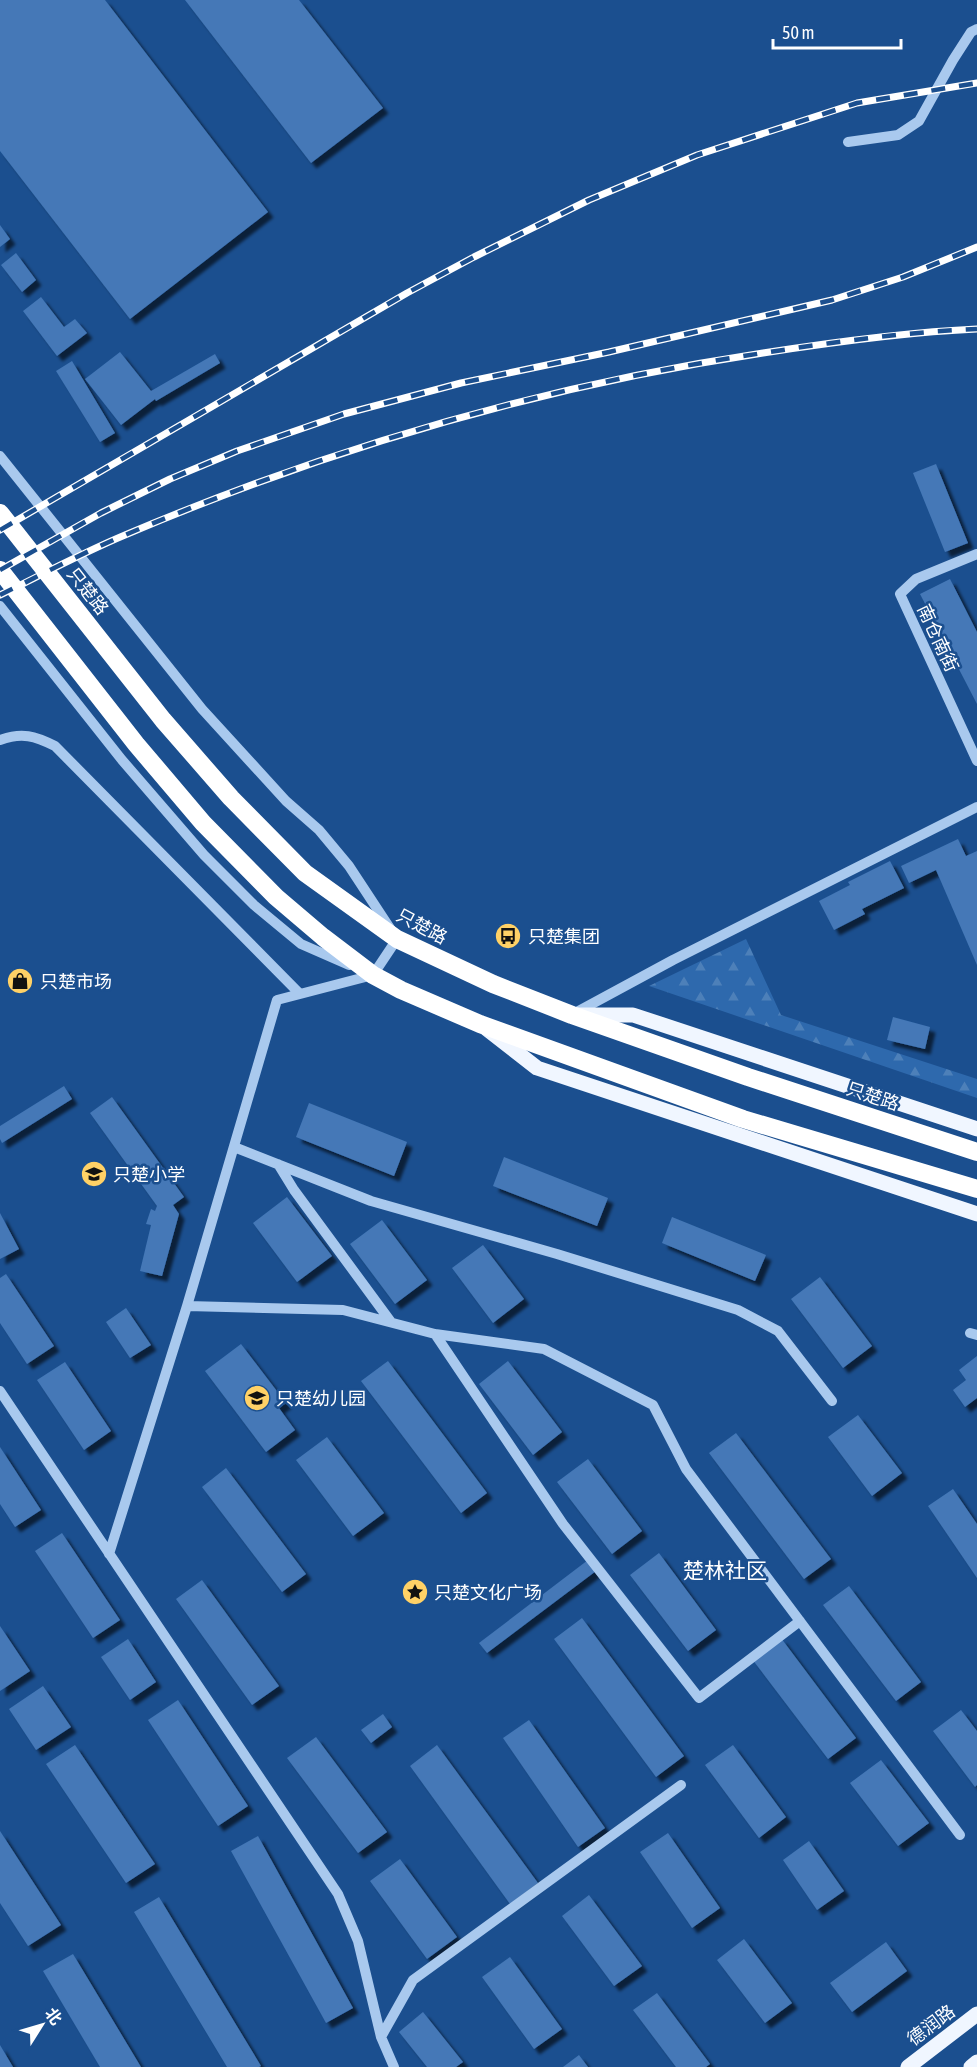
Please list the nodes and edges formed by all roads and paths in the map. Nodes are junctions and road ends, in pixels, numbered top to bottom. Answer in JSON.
{"nodes":[{"id":1,"x":977,"y":29,"type":"edge"},
{"id":2,"x":848,"y":142,"type":"dead end"},
{"id":3,"x":0,"y":456,"type":"edge"},
{"id":4,"x":0,"y":513,"type":"edge"},
{"id":5,"x":977,"y":554,"type":"edge"},
{"id":6,"x":0,"y":570,"type":"edge"},
{"id":7,"x":0,"y":606,"type":"edge"},
{"id":8,"x":0,"y":740,"type":"edge"},
{"id":9,"x":977,"y":761,"type":"edge"},
{"id":10,"x":977,"y":807,"type":"edge"},
{"id":11,"x":397,"y":939,"type":"junction"},
{"id":12,"x":374,"y":975,"type":"junction"},
{"id":13,"x":300,"y":994,"type":"junction"},
{"id":14,"x":572,"y":1015,"type":"junction"},
{"id":15,"x":480,"y":1024,"type":"junction"},
{"id":16,"x":977,"y":1129,"type":"edge"},
{"id":17,"x":234,"y":1147,"type":"junction"},
{"id":18,"x":975,"y":1151,"type":"edge"},
{"id":19,"x":278,"y":1164,"type":"junction"},
{"id":20,"x":968,"y":1186,"type":"edge"},
{"id":21,"x":977,"y":1214,"type":"edge"},
{"id":22,"x":187,"y":1306,"type":"junction"},
{"id":23,"x":391,"y":1322,"type":"junction"},
{"id":24,"x":435,"y":1334,"type":"junction"},
{"id":25,"x":0,"y":1391,"type":"edge"},
{"id":26,"x":832,"y":1401,"type":"dead end"},
{"id":27,"x":109,"y":1554,"type":"junction"},
{"id":28,"x":800,"y":1621,"type":"junction"},
{"id":29,"x":681,"y":1785,"type":"dead end"},
{"id":30,"x":960,"y":1835,"type":"dead end"},
{"id":31,"x":977,"y":2014,"type":"edge"},
{"id":32,"x":381,"y":2037,"type":"junction"},
{"id":33,"x":977,"y":2062,"type":"edge"},
{"id":34,"x":394,"y":2067,"type":"edge"},
{"id":35,"x":908,"y":2067,"type":"edge"},
{"id":36,"x":970,"y":2067,"type":"edge"}],
"edges":[{"from":1,"to":2,"type":"street"},
{"from":3,"to":11,"type":"street"},
{"from":4,"to":11,"type":"highway","name":"只楚路"},
{"from":5,"to":9,"type":"street","name":"南仓南街"},
{"from":6,"to":12,"type":"highway"},
{"from":7,"to":12,"type":"street"},
{"from":8,"to":13,"type":"street"},
{"from":10,"to":14,"type":"street"},
{"from":11,"to":12,"type":"street"},
{"from":11,"to":14,"type":"highway","name":"只楚路"},
{"from":12,"to":13,"type":"street"},
{"from":12,"to":15,"type":"highway"},
{"from":13,"to":17,"type":"street"},
{"from":14,"to":16,"type":"main road"},
{"from":14,"to":18,"type":"highway","name":"只楚路"},
{"from":15,"to":20,"type":"highway"},
{"from":15,"to":21,"type":"main road"},
{"from":17,"to":19,"type":"street"},
{"from":17,"to":22,"type":"street"},
{"from":19,"to":23,"type":"street"},
{"from":19,"to":26,"type":"street"},
{"from":22,"to":23,"type":"street"},
{"from":22,"to":27,"type":"street"},
{"from":23,"to":24,"type":"street"},
{"from":24,"to":28,"type":"street"},
{"from":24,"to":28,"type":"street"},
{"from":25,"to":27,"type":"street"},
{"from":27,"to":32,"type":"street"},
{"from":28,"to":30,"type":"street"},
{"from":29,"to":32,"type":"street"},
{"from":31,"to":35,"type":"main road","name":"德润路"},
{"from":32,"to":34,"type":"street"},
{"from":33,"to":36,"type":"main road"}]}
